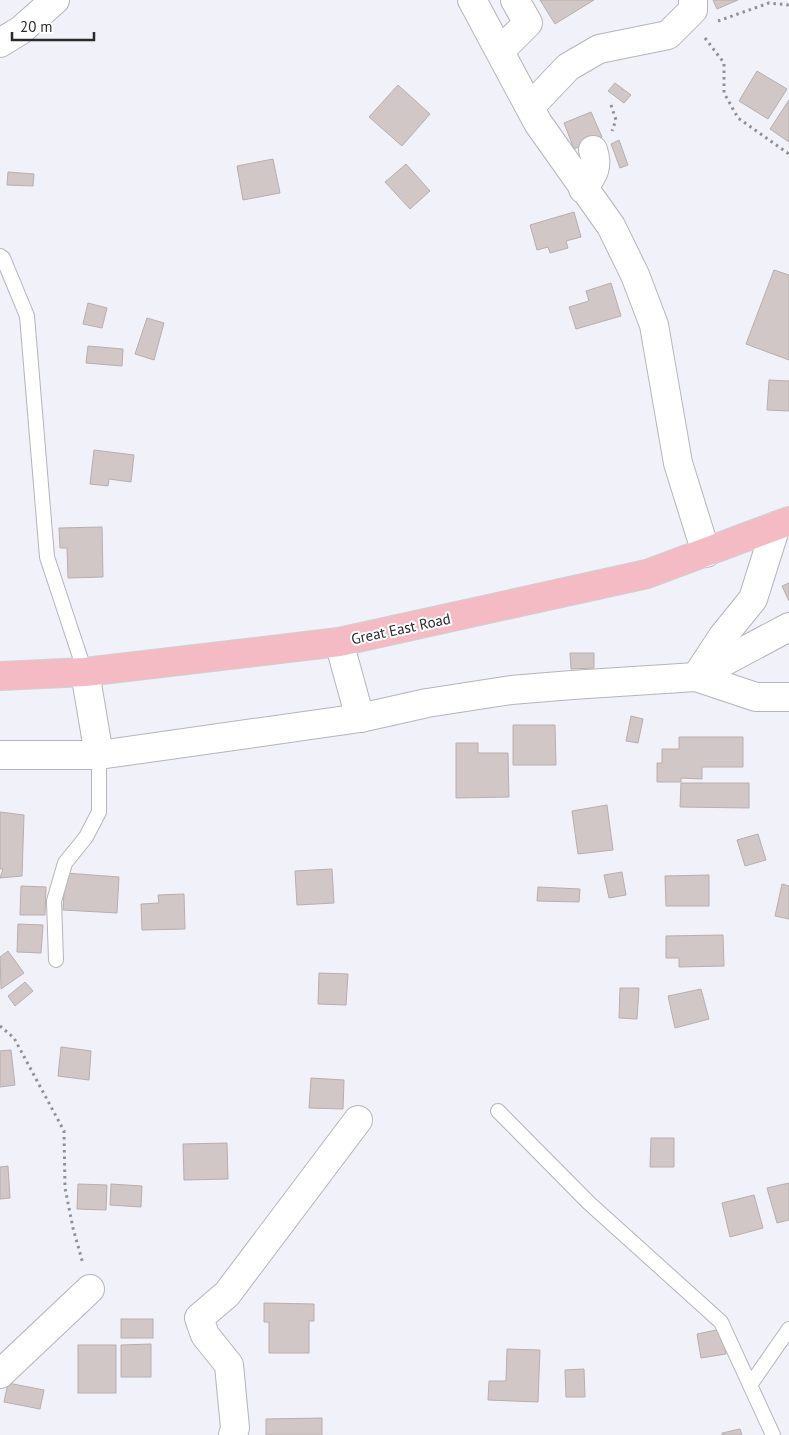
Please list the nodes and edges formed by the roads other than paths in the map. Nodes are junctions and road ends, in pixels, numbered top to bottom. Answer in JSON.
{"nodes":[{"id":1,"x":55,"y":0,"type":"edge"},
{"id":2,"x":472,"y":0,"type":"edge"},
{"id":3,"x":515,"y":0,"type":"edge"},
{"id":4,"x":696,"y":13,"type":"edge"},
{"id":5,"x":0,"y":42,"type":"edge"},
{"id":6,"x":500,"y":51,"type":"junction"},
{"id":7,"x":530,"y":107,"type":"junction"},
{"id":8,"x":593,"y":150,"type":"dead end"},
{"id":9,"x":583,"y":189,"type":"junction"},
{"id":10,"x":0,"y":256,"type":"edge"},
{"id":11,"x":782,"y":524,"type":"edge"},
{"id":12,"x":706,"y":553,"type":"junction"},
{"id":13,"x":789,"y":627,"type":"edge"},
{"id":14,"x":339,"y":642,"type":"junction"},
{"id":15,"x":85,"y":672,"type":"junction"},
{"id":16,"x":0,"y":676,"type":"edge"},
{"id":17,"x":696,"y":677,"type":"junction"},
{"id":18,"x":789,"y":697,"type":"edge"},
{"id":19,"x":360,"y":718,"type":"junction"},
{"id":20,"x":0,"y":754,"type":"edge"},
{"id":21,"x":99,"y":755,"type":"junction"},
{"id":22,"x":56,"y":960,"type":"dead end"},
{"id":23,"x":498,"y":1111,"type":"dead end"},
{"id":24,"x":358,"y":1120,"type":"dead end"},
{"id":25,"x":90,"y":1289,"type":"road end"},
{"id":26,"x":789,"y":1329,"type":"edge"},
{"id":27,"x":0,"y":1374,"type":"edge"},
{"id":28,"x":750,"y":1385,"type":"junction"},
{"id":29,"x":234,"y":1435,"type":"edge"},
{"id":30,"x":773,"y":1435,"type":"edge"}],
"edges":[{"from":1,"to":5,"type":"street"},
{"from":2,"to":6,"type":"street"},
{"from":3,"to":6,"type":"street"},
{"from":4,"to":7,"type":"street"},
{"from":6,"to":7,"type":"street"},
{"from":7,"to":9,"type":"street"},
{"from":8,"to":9,"type":"street"},
{"from":9,"to":12,"type":"street"},
{"from":10,"to":15,"type":"lane"},
{"from":11,"to":12,"type":"highway","name":"Great East Road"},
{"from":11,"to":17,"type":"street"},
{"from":12,"to":14,"type":"highway","name":"Great East Road"},
{"from":13,"to":17,"type":"street"},
{"from":14,"to":15,"type":"highway","name":"Great East Road"},
{"from":14,"to":19,"type":"street"},
{"from":15,"to":16,"type":"highway","name":"Great East Road"},
{"from":15,"to":21,"type":"street"},
{"from":17,"to":18,"type":"street"},
{"from":17,"to":19,"type":"street"},
{"from":19,"to":21,"type":"street"},
{"from":20,"to":21,"type":"street"},
{"from":21,"to":22,"type":"lane"},
{"from":23,"to":28,"type":"lane"},
{"from":24,"to":29,"type":"street"},
{"from":25,"to":27,"type":"street"},
{"from":26,"to":28,"type":"lane"},
{"from":28,"to":30,"type":"lane"}]}
